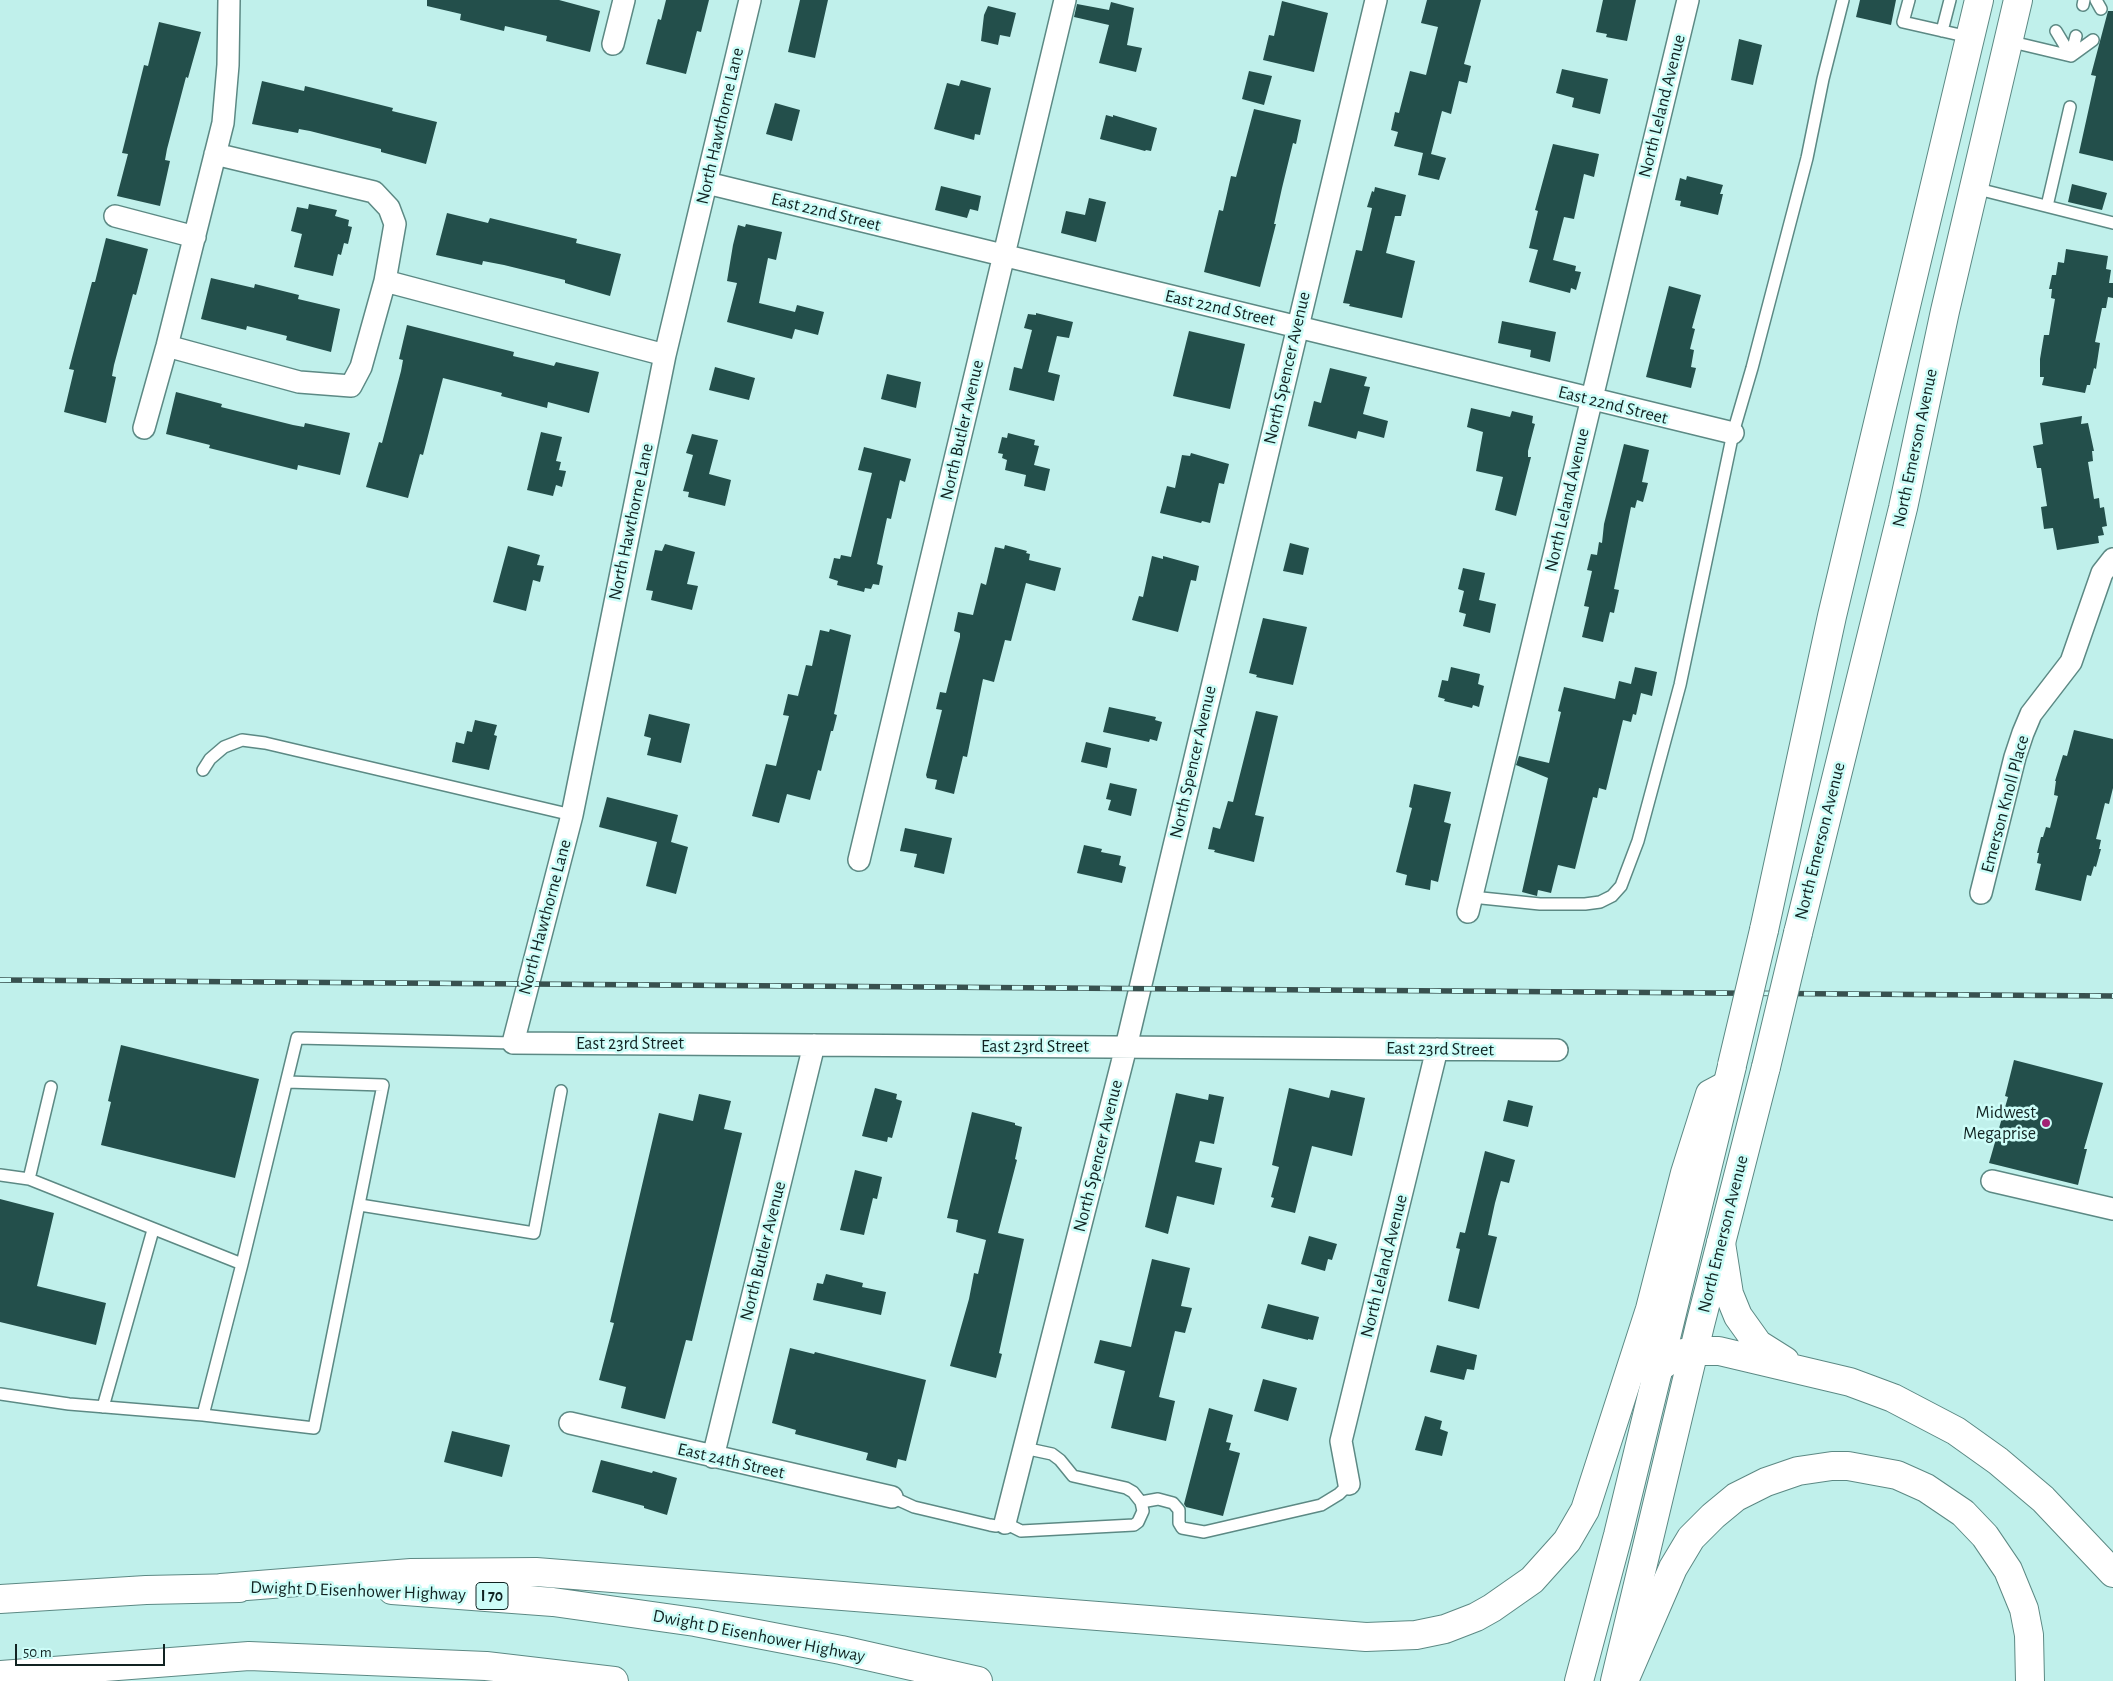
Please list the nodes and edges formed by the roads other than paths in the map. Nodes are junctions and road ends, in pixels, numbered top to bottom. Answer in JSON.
{"nodes":[{"id":1,"x":229,"y":0,"type":"edge"},
{"id":2,"x":624,"y":0,"type":"edge"},
{"id":3,"x":750,"y":0,"type":"edge"},
{"id":4,"x":1065,"y":0,"type":"edge"},
{"id":5,"x":1376,"y":0,"type":"edge"},
{"id":6,"x":1688,"y":0,"type":"edge"},
{"id":7,"x":1843,"y":0,"type":"edge"},
{"id":8,"x":1909,"y":0,"type":"edge"},
{"id":9,"x":1950,"y":0,"type":"edge"},
{"id":10,"x":1979,"y":0,"type":"edge"},
{"id":11,"x":2018,"y":0,"type":"edge"},
{"id":12,"x":1942,"y":31,"type":"junction"},
{"id":13,"x":2056,"y":31,"type":"dead end"},
{"id":14,"x":2076,"y":36,"type":"dead end"},
{"id":15,"x":1969,"y":37,"type":"junction"},
{"id":16,"x":2093,"y":40,"type":"dead end"},
{"id":17,"x":2008,"y":41,"type":"junction"},
{"id":18,"x":613,"y":44,"type":"dead end"},
{"id":19,"x":2071,"y":56,"type":"junction"},
{"id":20,"x":2070,"y":106,"type":"dead end"},
{"id":21,"x":215,"y":154,"type":"junction"},
{"id":22,"x":707,"y":183,"type":"junction"},
{"id":23,"x":1974,"y":188,"type":"junction"},
{"id":24,"x":2047,"y":206,"type":"junction"},
{"id":25,"x":115,"y":216,"type":"dead end"},
{"id":26,"x":2113,"y":223,"type":"edge"},
{"id":27,"x":195,"y":237,"type":"junction"},
{"id":28,"x":1004,"y":256,"type":"junction"},
{"id":29,"x":385,"y":281,"type":"junction"},
{"id":30,"x":1296,"y":326,"type":"junction"},
{"id":31,"x":168,"y":346,"type":"junction"},
{"id":32,"x":665,"y":355,"type":"junction"},
{"id":33,"x":1591,"y":400,"type":"junction"},
{"id":34,"x":144,"y":428,"type":"dead end"},
{"id":35,"x":1733,"y":433,"type":"junction"},
{"id":36,"x":2113,"y":559,"type":"edge"},
{"id":37,"x":203,"y":770,"type":"dead end"},
{"id":38,"x":572,"y":814,"type":"junction"},
{"id":39,"x":859,"y":860,"type":"dead end"},
{"id":40,"x":1981,"y":893,"type":"dead end"},
{"id":41,"x":1470,"y":904,"type":"joint"},
{"id":42,"x":513,"y":1043,"type":"junction"},
{"id":43,"x":814,"y":1045,"type":"junction"},
{"id":44,"x":1126,"y":1047,"type":"junction"},
{"id":45,"x":1438,"y":1049,"type":"junction"},
{"id":46,"x":1557,"y":1050,"type":"dead end"},
{"id":47,"x":1730,"y":1075,"type":"junction"},
{"id":48,"x":287,"y":1082,"type":"junction"},
{"id":49,"x":51,"y":1086,"type":"dead end"},
{"id":50,"x":561,"y":1091,"type":"dead end"},
{"id":51,"x":0,"y":1175,"type":"edge"},
{"id":52,"x":29,"y":1179,"type":"junction"},
{"id":53,"x":1992,"y":1181,"type":"dead end"},
{"id":54,"x":360,"y":1204,"type":"junction"},
{"id":55,"x":2113,"y":1210,"type":"edge"},
{"id":56,"x":153,"y":1230,"type":"junction"},
{"id":57,"x":1721,"y":1243,"type":"junction"},
{"id":58,"x":242,"y":1264,"type":"junction"},
{"id":59,"x":1694,"y":1351,"type":"junction"},
{"id":60,"x":1795,"y":1368,"type":"junction"},
{"id":61,"x":1655,"y":1377,"type":"junction"},
{"id":62,"x":0,"y":1394,"type":"edge"},
{"id":63,"x":103,"y":1406,"type":"junction"},
{"id":64,"x":203,"y":1415,"type":"junction"},
{"id":65,"x":570,"y":1423,"type":"dead end"},
{"id":66,"x":1024,"y":1448,"type":"junction"},
{"id":67,"x":713,"y":1457,"type":"junction"},
{"id":68,"x":1349,"y":1484,"type":"joint"},
{"id":69,"x":892,"y":1497,"type":"joint"},
{"id":70,"x":1141,"y":1502,"type":"junction"},
{"id":71,"x":1005,"y":1522,"type":"junction"},
{"id":72,"x":2113,"y":1573,"type":"edge"},
{"id":73,"x":221,"y":1588,"type":"junction"},
{"id":74,"x":0,"y":1600,"type":"edge"},
{"id":75,"x":0,"y":1675,"type":"edge"},
{"id":76,"x":614,"y":1681,"type":"edge"},
{"id":77,"x":978,"y":1681,"type":"edge"},
{"id":78,"x":1580,"y":1681,"type":"edge"},
{"id":79,"x":1615,"y":1681,"type":"edge"},
{"id":80,"x":1624,"y":1681,"type":"edge"},
{"id":81,"x":2030,"y":1681,"type":"edge"}],
"edges":[{"from":1,"to":21,"type":"street"},
{"from":2,"to":18,"type":"street"},
{"from":3,"to":22,"type":"street","name":"North Hawthorne Lane"},
{"from":4,"to":28,"type":"street","name":"North Butler Avenue"},
{"from":5,"to":30,"type":"street","name":"North Spencer Avenue"},
{"from":6,"to":33,"type":"street","name":"North Leland Avenue"},
{"from":7,"to":35,"type":"lane"},
{"from":8,"to":12,"type":"lane"},
{"from":9,"to":12,"type":"lane"},
{"from":10,"to":15,"type":"main road","name":"North Emerson Avenue"},
{"from":11,"to":17,"type":"main road","name":"North Emerson Avenue"},
{"from":12,"to":15,"type":"lane"},
{"from":13,"to":19,"type":"lane"},
{"from":14,"to":19,"type":"lane"},
{"from":15,"to":47,"type":"main road","name":"North Emerson Avenue","bridge":true},
{"from":16,"to":19,"type":"lane"},
{"from":17,"to":19,"type":"lane"},
{"from":17,"to":23,"type":"main road","name":"North Emerson Avenue"},
{"from":20,"to":24,"type":"lane"},
{"from":21,"to":27,"type":"street"},
{"from":21,"to":29,"type":"street"},
{"from":22,"to":28,"type":"street","name":"East 22nd Street"},
{"from":22,"to":32,"type":"street","name":"North Hawthorne Lane"},
{"from":23,"to":24,"type":"lane"},
{"from":23,"to":57,"type":"main road","name":"North Emerson Avenue","bridge":true},
{"from":24,"to":26,"type":"lane"},
{"from":25,"to":27,"type":"street"},
{"from":27,"to":31,"type":"street"},
{"from":28,"to":30,"type":"street","name":"East 22nd Street"},
{"from":28,"to":39,"type":"street","name":"North Butler Avenue"},
{"from":29,"to":31,"type":"street"},
{"from":29,"to":32,"type":"street"},
{"from":30,"to":33,"type":"street","name":"East 22nd Street"},
{"from":30,"to":44,"type":"street","name":"North Spencer Avenue"},
{"from":31,"to":34,"type":"street"},
{"from":32,"to":38,"type":"street","name":"North Hawthorne Lane"},
{"from":33,"to":35,"type":"street","name":"East 22nd Street"},
{"from":33,"to":41,"type":"street","name":"North Leland Avenue"},
{"from":35,"to":41,"type":"lane"},
{"from":36,"to":40,"type":"street","name":"Emerson Knoll Place"},
{"from":37,"to":38,"type":"lane"},
{"from":38,"to":42,"type":"street","name":"North Hawthorne Lane"},
{"from":42,"to":43,"type":"street","name":"East 23rd Street"},
{"from":42,"to":48,"type":"lane"},
{"from":43,"to":44,"type":"street","name":"East 23rd Street"},
{"from":43,"to":67,"type":"street","name":"North Butler Avenue"},
{"from":44,"to":45,"type":"street","name":"East 23rd Street"},
{"from":44,"to":66,"type":"street","name":"North Spencer Avenue"},
{"from":45,"to":46,"type":"street","name":"East 23rd Street"},
{"from":45,"to":68,"type":"street","name":"North Leland Avenue"},
{"from":47,"to":61,"type":"main road","name":"North Emerson Avenue"},
{"from":47,"to":73,"type":"main road"},
{"from":48,"to":54,"type":"lane"},
{"from":48,"to":58,"type":"lane"},
{"from":49,"to":52,"type":"lane"},
{"from":50,"to":54,"type":"lane"},
{"from":51,"to":52,"type":"lane"},
{"from":52,"to":56,"type":"lane"},
{"from":53,"to":55,"type":"street"},
{"from":54,"to":64,"type":"lane"},
{"from":56,"to":58,"type":"lane"},
{"from":56,"to":63,"type":"lane"},
{"from":57,"to":59,"type":"main road","name":"North Emerson Avenue"},
{"from":57,"to":60,"type":"main road"},
{"from":58,"to":64,"type":"lane"},
{"from":59,"to":60,"type":"main road"},
{"from":59,"to":61,"type":"main road"},
{"from":59,"to":79,"type":"main road","name":"North Emerson Avenue"},
{"from":60,"to":72,"type":"main road"},
{"from":61,"to":78,"type":"main road","name":"North Emerson Avenue"},
{"from":62,"to":63,"type":"lane"},
{"from":63,"to":64,"type":"lane"},
{"from":65,"to":67,"type":"street","name":"East 24th Street"},
{"from":66,"to":70,"type":"lane"},
{"from":66,"to":71,"type":"street","name":"North Spencer Avenue"},
{"from":67,"to":69,"type":"street","name":"East 24th Street"},
{"from":68,"to":70,"type":"lane"},
{"from":69,"to":71,"type":"lane"},
{"from":70,"to":71,"type":"lane"},
{"from":73,"to":74,"type":"main road","name":"Dwight D Eisenhower Highway","number":"I 70"},
{"from":73,"to":77,"type":"main road","name":"Dwight D Eisenhower Highway","number":"I 70"},
{"from":75,"to":76,"type":"main road"},
{"from":80,"to":81,"type":"main road"}]}
